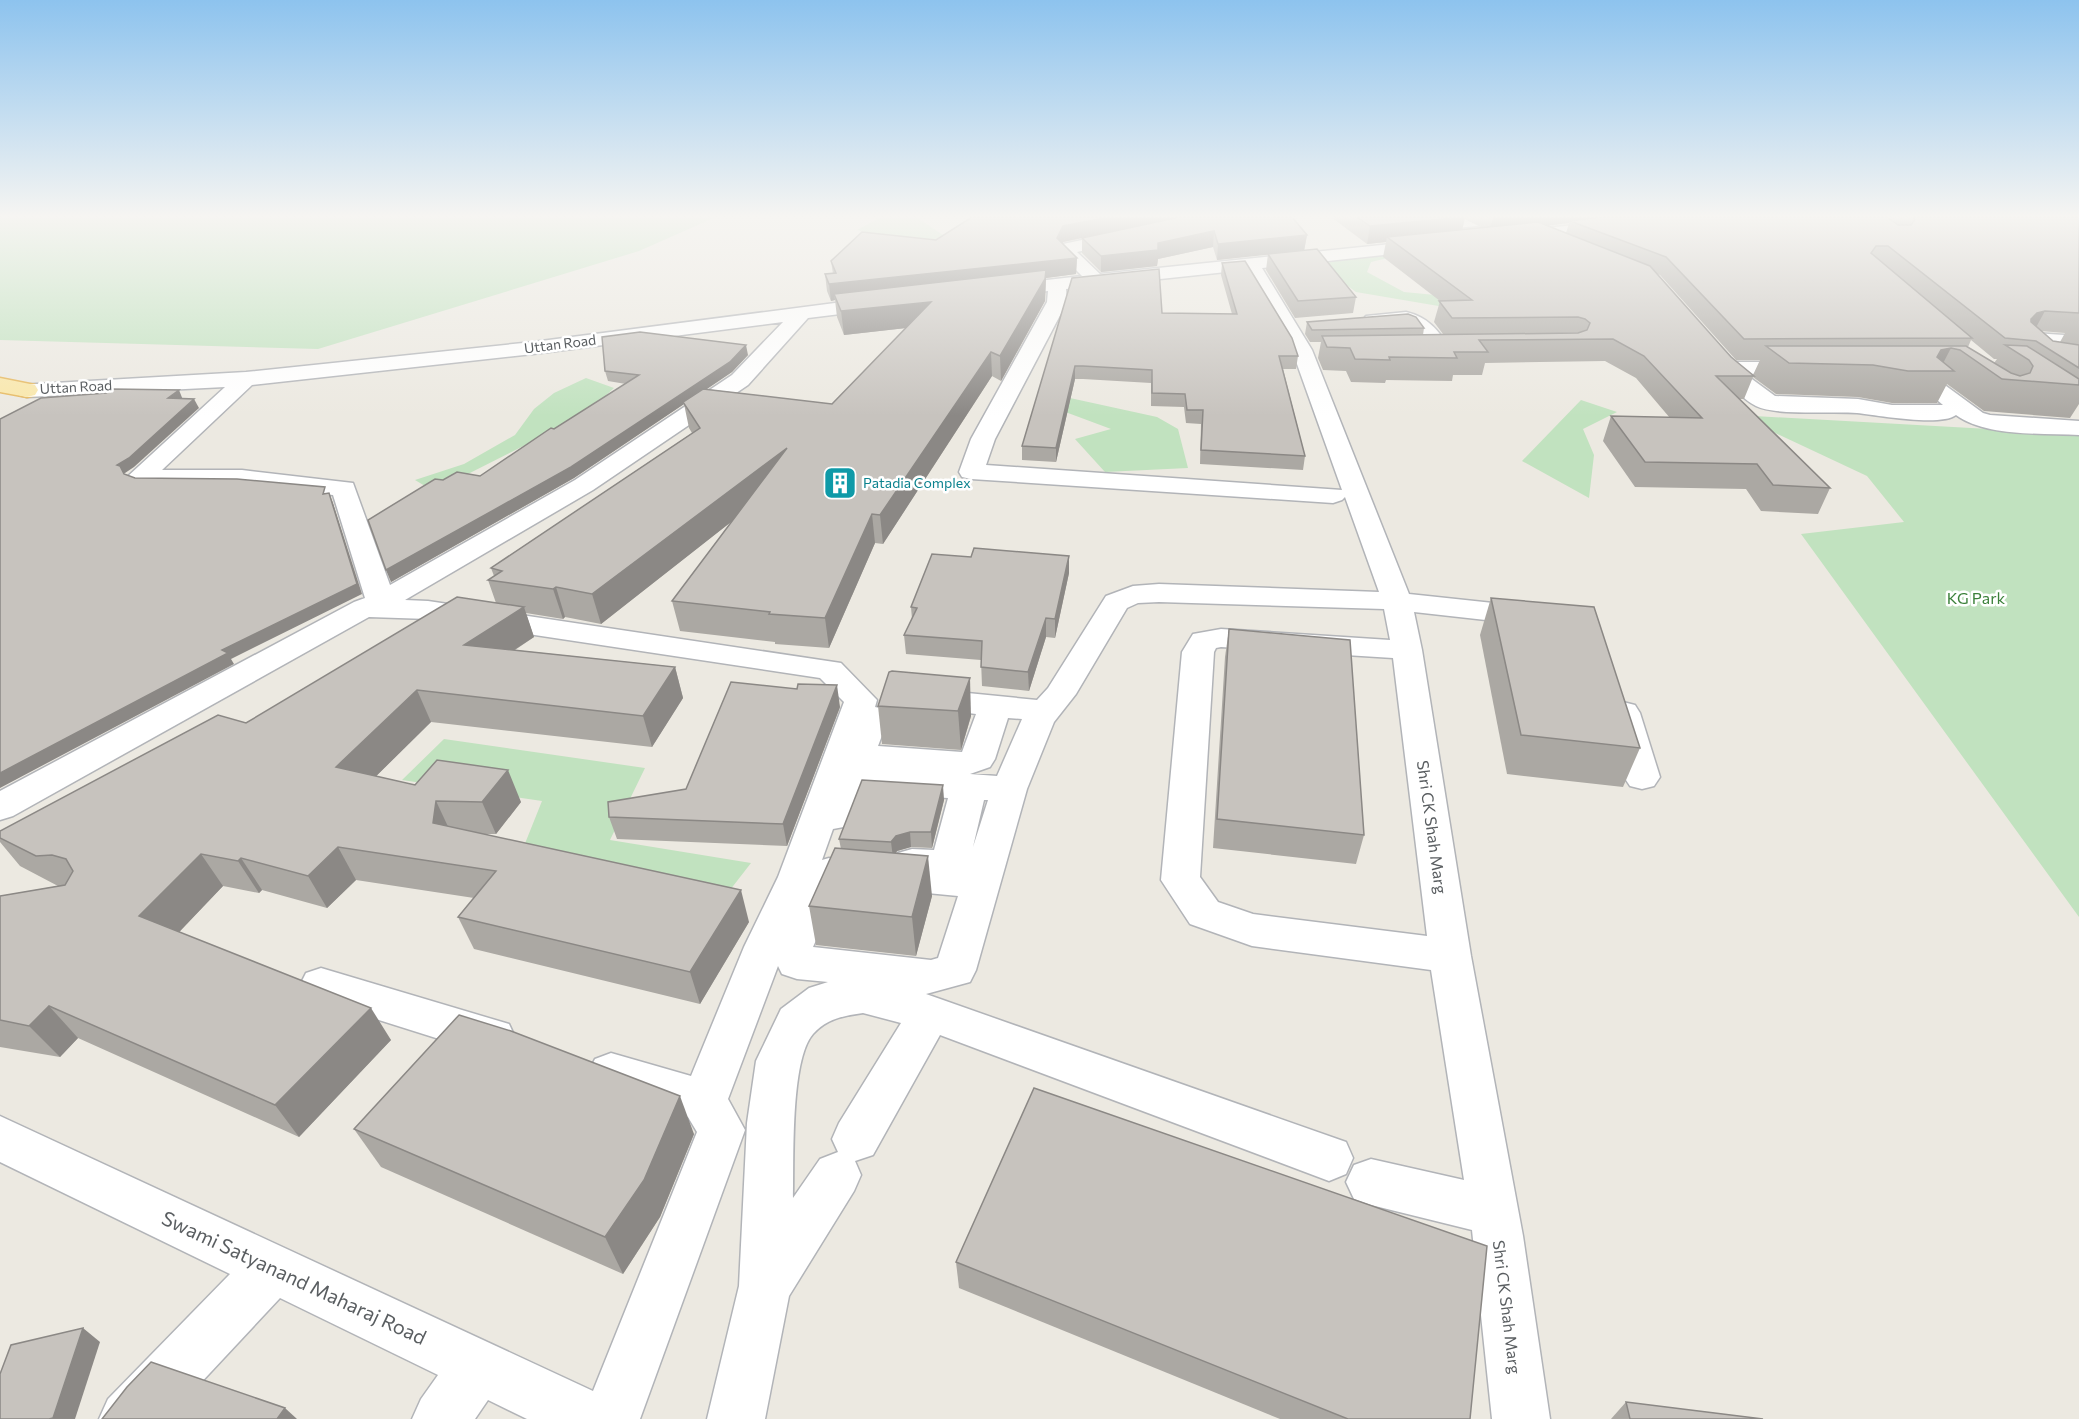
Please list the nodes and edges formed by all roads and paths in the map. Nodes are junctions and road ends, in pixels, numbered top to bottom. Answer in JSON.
{"nodes":[{"id":1,"x":1063,"y":283,"type":"edge"},
{"id":2,"x":1265,"y":283,"type":"edge"},
{"id":3,"x":1057,"y":284,"type":"junction"},
{"id":4,"x":978,"y":292,"type":"edge"},
{"id":5,"x":900,"y":300,"type":"edge"},
{"id":6,"x":802,"y":313,"type":"junction"},
{"id":7,"x":1353,"y":321,"type":"edge"},
{"id":8,"x":1698,"y":333,"type":"edge"},
{"id":9,"x":2079,"y":342,"type":"edge"},
{"id":10,"x":1417,"y":348,"type":"edge"},
{"id":11,"x":1440,"y":348,"type":"junction"},
{"id":12,"x":1464,"y":348,"type":"edge"},
{"id":13,"x":2079,"y":361,"type":"edge"},
{"id":14,"x":1823,"y":367,"type":"edge"},
{"id":15,"x":1729,"y":368,"type":"junction"},
{"id":16,"x":2052,"y":368,"type":"edge"},
{"id":17,"x":2079,"y":370,"type":"edge"},
{"id":18,"x":246,"y":379,"type":"junction"},
{"id":19,"x":1928,"y":384,"type":"edge"},
{"id":20,"x":0,"y":385,"type":"edge"},
{"id":21,"x":1793,"y":386,"type":"edge"},
{"id":22,"x":1851,"y":386,"type":"edge"},
{"id":23,"x":27,"y":390,"type":"junction"},
{"id":24,"x":0,"y":394,"type":"edge"},
{"id":25,"x":1816,"y":405,"type":"junction"},
{"id":26,"x":1881,"y":411,"type":"junction"},
{"id":27,"x":1946,"y":412,"type":"edge"},
{"id":28,"x":2079,"y":428,"type":"edge"},
{"id":29,"x":1333,"y":495,"type":"dead end"},
{"id":30,"x":1397,"y":601,"type":"junction"},
{"id":31,"x":372,"y":605,"type":"junction"},
{"id":32,"x":1563,"y":620,"type":"edge"},
{"id":33,"x":1407,"y":650,"type":"junction"},
{"id":34,"x":1617,"y":689,"type":"edge"},
{"id":35,"x":995,"y":706,"type":"junction"},
{"id":36,"x":1044,"y":711,"type":"junction"},
{"id":37,"x":1642,"y":777,"type":"dead end"},
{"id":38,"x":969,"y":787,"type":"dead end"},
{"id":39,"x":1009,"y":789,"type":"junction"},
{"id":40,"x":0,"y":807,"type":"edge"},
{"id":41,"x":980,"y":883,"type":"junction"},
{"id":42,"x":1450,"y":957,"type":"junction"},
{"id":43,"x":321,"y":985,"type":"edge"},
{"id":44,"x":930,"y":1013,"type":"junction"},
{"id":45,"x":704,"y":1101,"type":"junction"},
{"id":46,"x":0,"y":1138,"type":"edge"},
{"id":47,"x":1329,"y":1158,"type":"dead end"},
{"id":48,"x":1371,"y":1182,"type":"dead end"},
{"id":49,"x":1493,"y":1211,"type":"junction"},
{"id":50,"x":273,"y":1268,"type":"junction"},
{"id":51,"x":765,"y":1286,"type":"junction"},
{"id":52,"x":478,"y":1366,"type":"junction"},
{"id":53,"x":128,"y":1419,"type":"edge"},
{"id":54,"x":441,"y":1419,"type":"edge"},
{"id":55,"x":589,"y":1419,"type":"edge"},
{"id":56,"x":611,"y":1419,"type":"edge"},
{"id":57,"x":736,"y":1419,"type":"edge"},
{"id":58,"x":1521,"y":1419,"type":"edge"}],
"edges":[{"from":1,"to":3,"type":"street"},
{"from":2,"to":30,"type":"street","name":"Shri CK Shah Marg"},
{"from":3,"to":4,"type":"street"},
{"from":3,"to":29,"type":"street"},
{"from":5,"to":6,"type":"street","name":"Uttan Road"},
{"from":6,"to":18,"type":"street","name":"Uttan Road"},
{"from":6,"to":31,"type":"street"},
{"from":7,"to":11,"type":"street"},
{"from":8,"to":15,"type":"street"},
{"from":9,"to":13,"type":"street"},
{"from":10,"to":11,"type":"street"},
{"from":11,"to":12,"type":"street"},
{"from":14,"to":15,"type":"street"},
{"from":15,"to":25,"type":"street"},
{"from":16,"to":17,"type":"street"},
{"from":18,"to":23,"type":"street","name":"Uttan Road"},
{"from":18,"to":31,"type":"street"},
{"from":19,"to":28,"type":"street"},
{"from":20,"to":23,"type":"main road","name":"Uttan Road"},
{"from":21,"to":25,"type":"street"},
{"from":22,"to":26,"type":"street"},
{"from":23,"to":24,"type":"main road","name":"Uttan Road"},
{"from":25,"to":26,"type":"street"},
{"from":26,"to":27,"type":"street"},
{"from":30,"to":32,"type":"street"},
{"from":30,"to":33,"type":"street","name":"Shri CK Shah Marg"},
{"from":30,"to":36,"type":"street"},
{"from":31,"to":40,"type":"street"},
{"from":31,"to":45,"type":"street"},
{"from":33,"to":42,"type":"street","name":"Shri CK Shah Marg"},
{"from":33,"to":42,"type":"street"},
{"from":34,"to":37,"type":"street"},
{"from":35,"to":35,"type":"street"},
{"from":35,"to":36,"type":"street"},
{"from":36,"to":39,"type":"street"},
{"from":38,"to":39,"type":"street"},
{"from":39,"to":41,"type":"street"},
{"from":41,"to":41,"type":"street"},
{"from":42,"to":49,"type":"street","name":"Shri CK Shah Marg"},
{"from":43,"to":45,"type":"street"},
{"from":44,"to":47,"type":"street"},
{"from":44,"to":51,"type":"street"},
{"from":44,"to":51,"type":"street"},
{"from":45,"to":56,"type":"street"},
{"from":46,"to":50,"type":"street","name":"Swami Satyanand Maharaj Road"},
{"from":48,"to":49,"type":"street"},
{"from":49,"to":58,"type":"street","name":"Shri CK Shah Marg"},
{"from":50,"to":52,"type":"street","name":"Swami Satyanand Maharaj Road"},
{"from":50,"to":53,"type":"street"},
{"from":51,"to":57,"type":"street"},
{"from":52,"to":54,"type":"street"},
{"from":52,"to":55,"type":"street","name":"Swami Satyanand Maharaj Road"}]}
